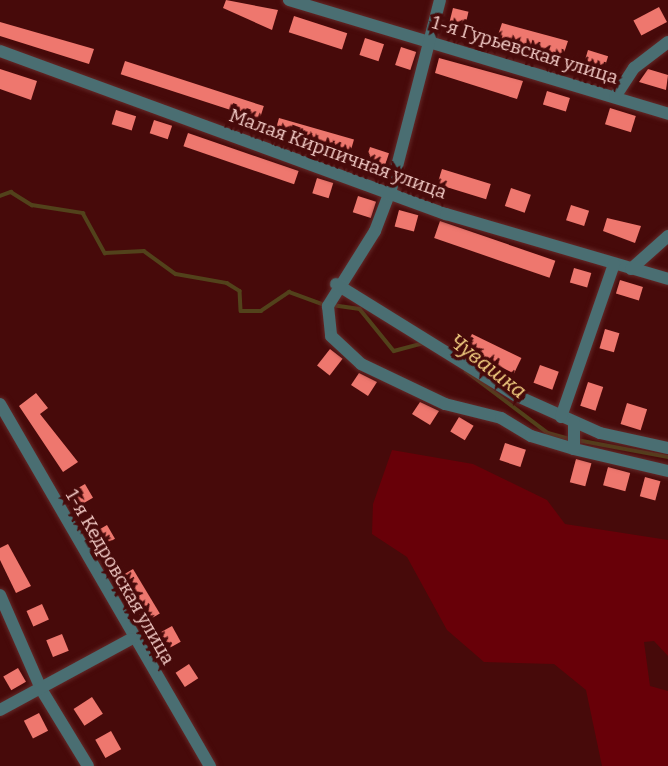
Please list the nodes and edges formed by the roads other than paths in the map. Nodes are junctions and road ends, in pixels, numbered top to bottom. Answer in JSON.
{"nodes":[{"id":1,"x":289,"y":0,"type":"edge"},
{"id":2,"x":440,"y":0,"type":"edge"},
{"id":3,"x":431,"y":42,"type":"junction"},
{"id":4,"x":668,"y":42,"type":"edge"},
{"id":5,"x":0,"y":51,"type":"edge"},
{"id":6,"x":615,"y":97,"type":"junction"},
{"id":7,"x":668,"y":114,"type":"edge"},
{"id":8,"x":391,"y":189,"type":"junction"},
{"id":9,"x":668,"y":236,"type":"edge"},
{"id":10,"x":614,"y":264,"type":"junction"},
{"id":11,"x":631,"y":269,"type":"junction"},
{"id":12,"x":668,"y":279,"type":"edge"},
{"id":13,"x":336,"y":284,"type":"junction"},
{"id":14,"x":0,"y":404,"type":"edge"},
{"id":15,"x":561,"y":417,"type":"junction"},
{"id":16,"x":573,"y":437,"type":"junction"},
{"id":17,"x":668,"y":448,"type":"edge"},
{"id":18,"x":668,"y":471,"type":"edge"},
{"id":19,"x":0,"y":595,"type":"edge"},
{"id":20,"x":131,"y":639,"type":"junction"},
{"id":21,"x":41,"y":689,"type":"junction"},
{"id":22,"x":0,"y":710,"type":"edge"},
{"id":23,"x":88,"y":766,"type":"edge"},
{"id":24,"x":210,"y":766,"type":"edge"}],
"edges":[{"from":1,"to":3,"type":"street","name":"1-я Гурьевская улица"},
{"from":2,"to":3,"type":"street"},
{"from":3,"to":6,"type":"street","name":"1-я Гурьевская улица"},
{"from":3,"to":8,"type":"street"},
{"from":4,"to":6,"type":"street"},
{"from":5,"to":8,"type":"street","name":"Малая Кирпичная улица"},
{"from":6,"to":7,"type":"street","name":"1-я Гурьевская улица"},
{"from":8,"to":10,"type":"street","name":"Малая Кирпичная улица"},
{"from":8,"to":13,"type":"street"},
{"from":9,"to":11,"type":"street"},
{"from":10,"to":11,"type":"street","name":"Малая Кирпичная улица"},
{"from":10,"to":15,"type":"street"},
{"from":11,"to":12,"type":"street","name":"Малая Кирпичная улица"},
{"from":13,"to":15,"type":"street"},
{"from":13,"to":16,"type":"street"},
{"from":14,"to":20,"type":"street","name":"1-я Кедровская улица"},
{"from":15,"to":16,"type":"street"},
{"from":16,"to":17,"type":"street"},
{"from":16,"to":18,"type":"street"},
{"from":19,"to":21,"type":"street"},
{"from":20,"to":21,"type":"street"},
{"from":20,"to":24,"type":"street","name":"1-я Кедровская улица"},
{"from":21,"to":22,"type":"street"},
{"from":21,"to":23,"type":"street"}]}
